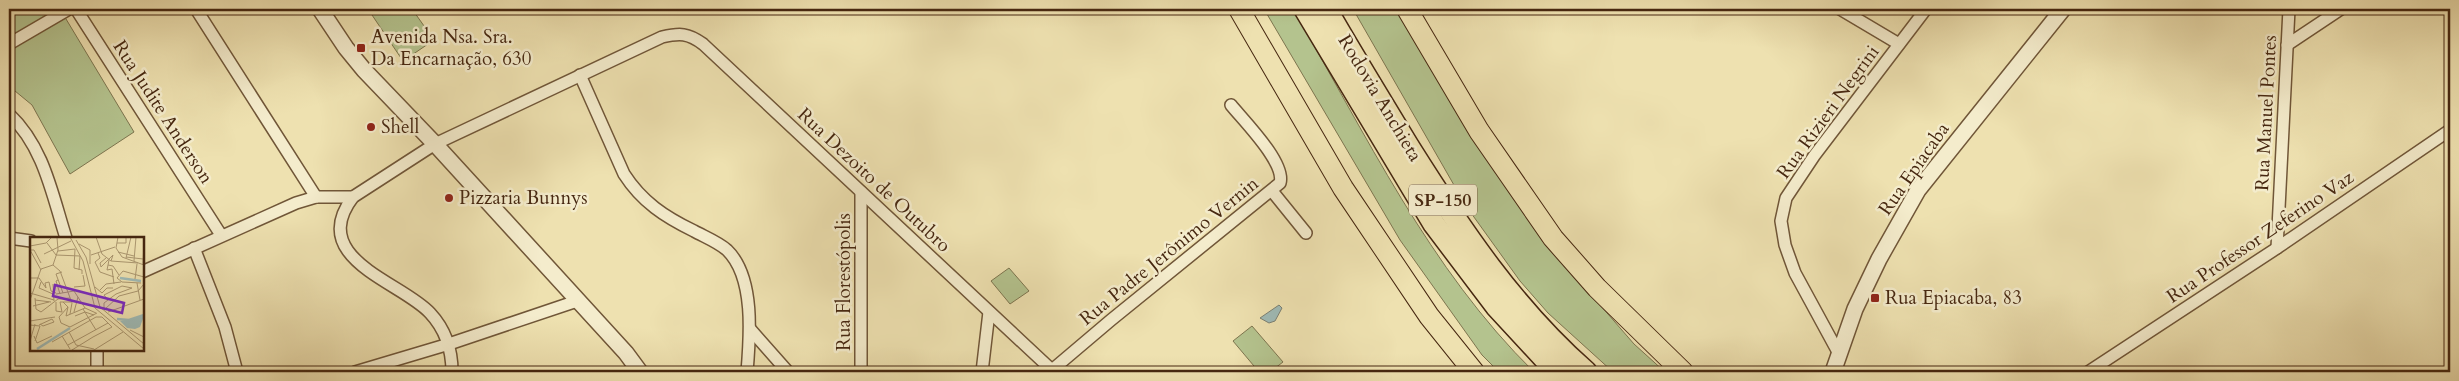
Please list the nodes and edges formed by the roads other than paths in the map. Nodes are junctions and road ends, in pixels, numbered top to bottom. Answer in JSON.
{"nodes":[{"id":1,"x":69,"y":9,"type":"edge"},
{"id":2,"x":76,"y":9,"type":"edge"},
{"id":3,"x":196,"y":9,"type":"edge"},
{"id":4,"x":320,"y":9,"type":"edge"},
{"id":5,"x":1240,"y":9,"type":"edge"},
{"id":6,"x":1305,"y":9,"type":"edge"},
{"id":7,"x":1326,"y":9,"type":"edge"},
{"id":8,"x":1407,"y":9,"type":"edge"},
{"id":9,"x":1840,"y":9,"type":"edge"},
{"id":10,"x":1926,"y":9,"type":"edge"},
{"id":11,"x":2063,"y":9,"type":"edge"},
{"id":12,"x":2289,"y":9,"type":"edge"},
{"id":13,"x":2341,"y":9,"type":"edge"},
{"id":14,"x":9,"y":44,"type":"edge"},
{"id":15,"x":1899,"y":44,"type":"junction"},
{"id":16,"x":2286,"y":45,"type":"junction"},
{"id":17,"x":580,"y":75,"type":"junction"},
{"id":18,"x":1231,"y":105,"type":"dead end"},
{"id":19,"x":9,"y":114,"type":"edge"},
{"id":20,"x":2450,"y":130,"type":"edge"},
{"id":21,"x":436,"y":144,"type":"junction"},
{"id":22,"x":1272,"y":191,"type":"junction"},
{"id":23,"x":861,"y":192,"type":"junction"},
{"id":24,"x":316,"y":197,"type":"junction"},
{"id":25,"x":353,"y":197,"type":"junction"},
{"id":26,"x":1306,"y":233,"type":"dead end"},
{"id":27,"x":221,"y":235,"type":"junction"},
{"id":28,"x":66,"y":237,"type":"edge"},
{"id":29,"x":9,"y":238,"type":"edge"},
{"id":30,"x":30,"y":241,"type":"edge"},
{"id":31,"x":194,"y":248,"type":"junction"},
{"id":32,"x":2277,"y":248,"type":"junction"},
{"id":33,"x":144,"y":271,"type":"edge"},
{"id":34,"x":577,"y":301,"type":"junction"},
{"id":35,"x":989,"y":312,"type":"junction"},
{"id":36,"x":750,"y":329,"type":"junction"},
{"id":37,"x":449,"y":344,"type":"junction"},
{"id":38,"x":97,"y":351,"type":"edge"},
{"id":39,"x":1838,"y":352,"type":"junction"},
{"id":40,"x":1053,"y":371,"type":"edge"},
{"id":41,"x":97,"y":372,"type":"edge"},
{"id":42,"x":237,"y":372,"type":"edge"},
{"id":43,"x":355,"y":372,"type":"edge"},
{"id":44,"x":452,"y":372,"type":"edge"},
{"id":45,"x":640,"y":372,"type":"edge"},
{"id":46,"x":747,"y":372,"type":"edge"},
{"id":47,"x":788,"y":372,"type":"edge"},
{"id":48,"x":861,"y":372,"type":"edge"},
{"id":49,"x":982,"y":372,"type":"edge"},
{"id":50,"x":1474,"y":372,"type":"edge"},
{"id":51,"x":1557,"y":372,"type":"edge"},
{"id":52,"x":1586,"y":372,"type":"edge"},
{"id":53,"x":1683,"y":372,"type":"edge"},
{"id":54,"x":1833,"y":372,"type":"edge"},
{"id":55,"x":2088,"y":372,"type":"edge"}],
"edges":[{"from":1,"to":14,"type":"street"},
{"from":2,"to":27,"type":"street","name":"Rua Judite Anderson"},
{"from":3,"to":24,"type":"street"},
{"from":4,"to":21,"type":"street"},
{"from":5,"to":50,"type":"highway"},
{"from":6,"to":51,"type":"highway","name":"Rodovia Anchieta","number":"SP-150"},
{"from":7,"to":52,"type":"highway","name":"Rodovia Anchieta","number":"SP-150"},
{"from":8,"to":53,"type":"highway"},
{"from":9,"to":15,"type":"street"},
{"from":10,"to":15,"type":"street","name":"Rua Rizieri Negrini"},
{"from":11,"to":39,"type":"street","name":"Rua Epiacaba"},
{"from":12,"to":16,"type":"street","name":"Rua Manuel Pontes"},
{"from":13,"to":16,"type":"street"},
{"from":15,"to":39,"type":"street","name":"Rua Rizieri Negrini"},
{"from":16,"to":32,"type":"street","name":"Rua Manuel Pontes"},
{"from":17,"to":21,"type":"street","name":"Rua Dezoito de Outubro"},
{"from":17,"to":23,"type":"street","name":"Rua Dezoito de Outubro"},
{"from":17,"to":36,"type":"street"},
{"from":18,"to":22,"type":"street","name":"Rua Padre Jerônimo Vernin"},
{"from":19,"to":28,"type":"street"},
{"from":20,"to":32,"type":"street","name":"Rua Professor Zeferino Vaz"},
{"from":21,"to":25,"type":"street","name":"Rua Dezoito de Outubro"},
{"from":21,"to":34,"type":"street"},
{"from":22,"to":26,"type":"street"},
{"from":22,"to":40,"type":"street","name":"Rua Padre Jerônimo Vernin"},
{"from":23,"to":35,"type":"street","name":"Rua Dezoito de Outubro"},
{"from":23,"to":48,"type":"street","name":"Rua Florestópolis"},
{"from":24,"to":25,"type":"street"},
{"from":24,"to":27,"type":"street"},
{"from":25,"to":37,"type":"street"},
{"from":27,"to":31,"type":"street"},
{"from":29,"to":30,"type":"street"},
{"from":31,"to":33,"type":"street"},
{"from":31,"to":42,"type":"street"},
{"from":32,"to":55,"type":"street","name":"Rua Professor Zeferino Vaz"},
{"from":34,"to":37,"type":"street"},
{"from":34,"to":45,"type":"street"},
{"from":35,"to":40,"type":"street","name":"Rua Dezoito de Outubro"},
{"from":35,"to":49,"type":"street"},
{"from":36,"to":46,"type":"street"},
{"from":36,"to":47,"type":"street"},
{"from":37,"to":43,"type":"street"},
{"from":37,"to":44,"type":"street"},
{"from":38,"to":41,"type":"street"},
{"from":39,"to":54,"type":"street","name":"Rua Epiacaba"}]}
